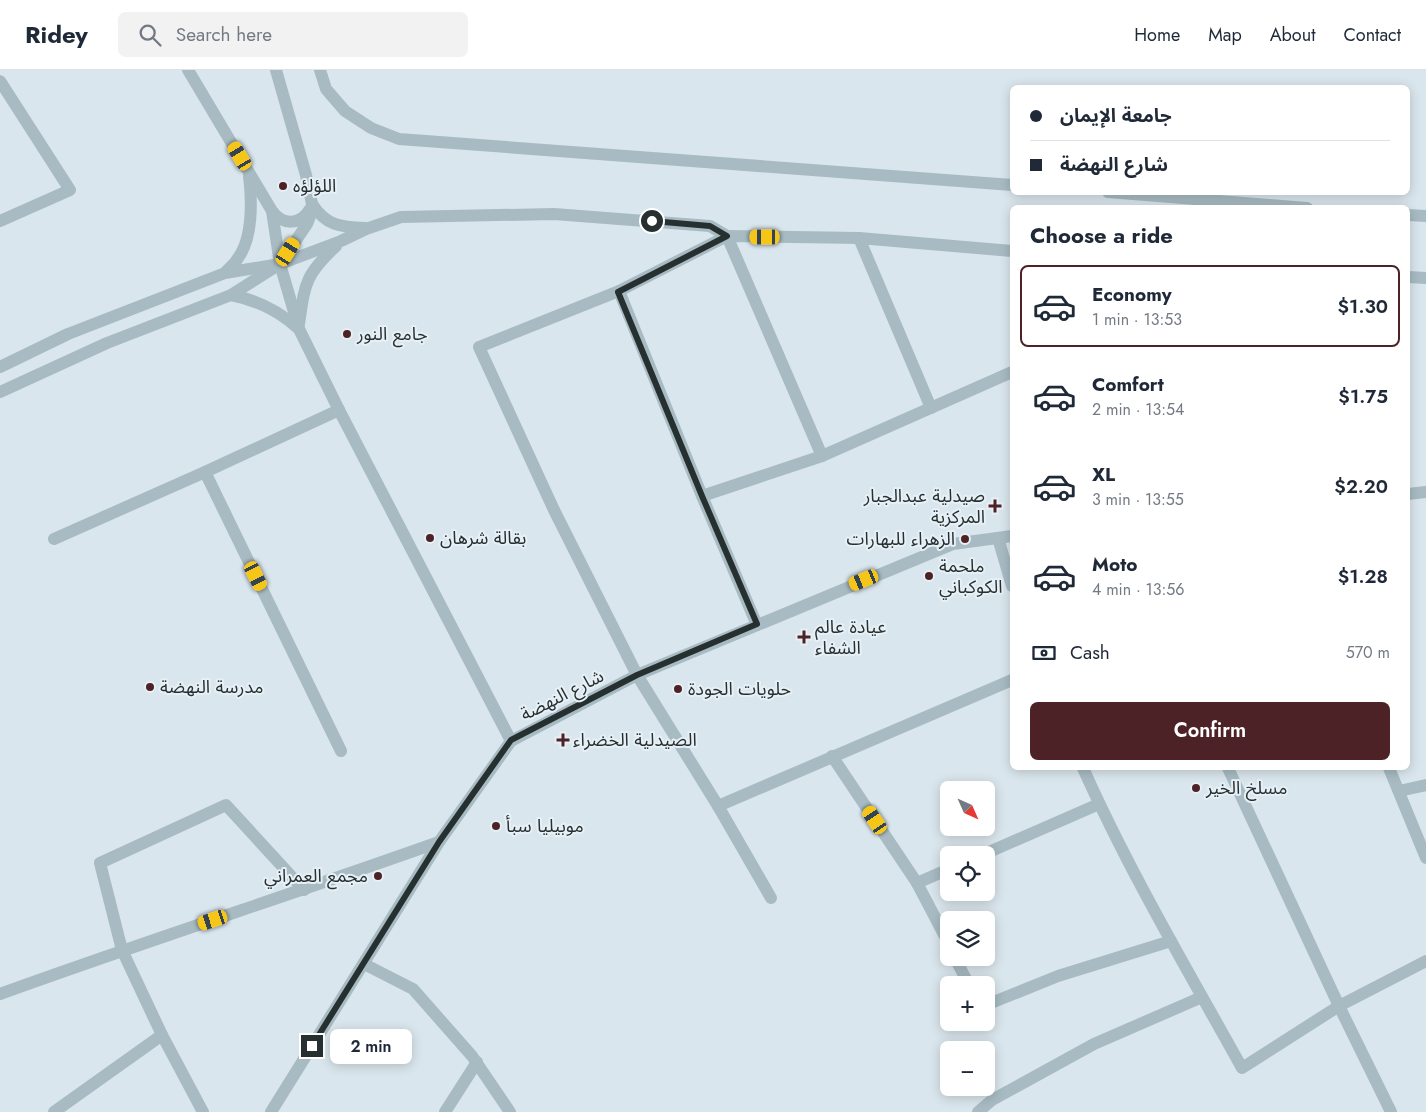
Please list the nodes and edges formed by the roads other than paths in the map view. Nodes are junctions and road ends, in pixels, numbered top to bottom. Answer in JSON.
{"nodes":[{"id":1,"x":188,"y":70,"type":"edge"},
{"id":2,"x":276,"y":70,"type":"edge"},
{"id":3,"x":320,"y":70,"type":"edge"},
{"id":4,"x":0,"y":81,"type":"edge"},
{"id":5,"x":249,"y":171,"type":"junction"},
{"id":6,"x":1010,"y":185,"type":"edge"},
{"id":7,"x":1145,"y":195,"type":"edge"},
{"id":8,"x":312,"y":204,"type":"junction"},
{"id":9,"x":1270,"y":205,"type":"edge"},
{"id":10,"x":272,"y":211,"type":"junction"},
{"id":11,"x":1410,"y":215,"type":"edge"},
{"id":12,"x":1426,"y":216,"type":"edge"},
{"id":13,"x":0,"y":222,"type":"edge"},
{"id":14,"x":366,"y":228,"type":"junction"},
{"id":15,"x":727,"y":236,"type":"junction"},
{"id":16,"x":859,"y":238,"type":"junction"},
{"id":17,"x":341,"y":242,"type":"junction"},
{"id":18,"x":1010,"y":251,"type":"edge"},
{"id":19,"x":280,"y":264,"type":"junction"},
{"id":20,"x":230,"y":272,"type":"junction"},
{"id":21,"x":1410,"y":277,"type":"edge"},
{"id":22,"x":1426,"y":278,"type":"edge"},
{"id":23,"x":618,"y":292,"type":"junction"},
{"id":24,"x":234,"y":293,"type":"junction"},
{"id":25,"x":299,"y":328,"type":"junction"},
{"id":26,"x":0,"y":367,"type":"edge"},
{"id":27,"x":1010,"y":373,"type":"edge"},
{"id":28,"x":0,"y":392,"type":"edge"},
{"id":29,"x":931,"y":408,"type":"junction"},
{"id":30,"x":339,"y":410,"type":"junction"},
{"id":31,"x":822,"y":456,"type":"junction"},
{"id":32,"x":206,"y":472,"type":"junction"},
{"id":33,"x":1426,"y":492,"type":"edge"},
{"id":34,"x":1410,"y":494,"type":"edge"},
{"id":35,"x":702,"y":496,"type":"junction"},
{"id":36,"x":1010,"y":536,"type":"edge"},
{"id":37,"x":998,"y":538,"type":"junction"},
{"id":38,"x":54,"y":539,"type":"dead end"},
{"id":39,"x":1010,"y":579,"type":"edge"},
{"id":40,"x":757,"y":624,"type":"junction"},
{"id":41,"x":637,"y":675,"type":"junction"},
{"id":42,"x":1010,"y":681,"type":"edge"},
{"id":43,"x":511,"y":740,"type":"junction"},
{"id":44,"x":341,"y":752,"type":"dead end"},
{"id":45,"x":832,"y":756,"type":"junction"},
{"id":46,"x":1084,"y":770,"type":"edge"},
{"id":47,"x":1229,"y":770,"type":"edge"},
{"id":48,"x":1390,"y":770,"type":"edge"},
{"id":49,"x":1426,"y":785,"type":"edge"},
{"id":50,"x":1399,"y":791,"type":"junction"},
{"id":51,"x":1099,"y":804,"type":"junction"},
{"id":52,"x":718,"y":806,"type":"junction"},
{"id":53,"x":439,"y":842,"type":"junction"},
{"id":54,"x":995,"y":849,"type":"edge"},
{"id":55,"x":1426,"y":858,"type":"edge"},
{"id":56,"x":940,"y":873,"type":"edge"},
{"id":57,"x":918,"y":883,"type":"junction"},
{"id":58,"x":304,"y":890,"type":"junction"},
{"id":59,"x":771,"y":898,"type":"dead end"},
{"id":60,"x":940,"y":926,"type":"edge"},
{"id":61,"x":1171,"y":941,"type":"junction"},
{"id":62,"x":122,"y":950,"type":"junction"},
{"id":63,"x":1426,"y":961,"type":"edge"},
{"id":64,"x":364,"y":964,"type":"junction"},
{"id":65,"x":0,"y":994,"type":"edge"},
{"id":66,"x":1202,"y":996,"type":"junction"},
{"id":67,"x":995,"y":1001,"type":"edge"},
{"id":68,"x":1340,"y":1006,"type":"junction"},
{"id":69,"x":162,"y":1035,"type":"junction"},
{"id":70,"x":477,"y":1062,"type":"junction"},
{"id":71,"x":54,"y":1112,"type":"edge"},
{"id":72,"x":203,"y":1112,"type":"edge"},
{"id":73,"x":271,"y":1112,"type":"edge"},
{"id":74,"x":445,"y":1112,"type":"edge"},
{"id":75,"x":510,"y":1112,"type":"edge"},
{"id":76,"x":978,"y":1112,"type":"edge"},
{"id":77,"x":1391,"y":1112,"type":"edge"}],
"edges":[{"from":1,"to":5,"type":"street"},
{"from":2,"to":8,"type":"street"},
{"from":3,"to":6,"type":"street"},
{"from":4,"to":13,"type":"street"},
{"from":5,"to":10,"type":"street"},
{"from":5,"to":20,"type":"street"},
{"from":7,"to":9,"type":"street"},
{"from":8,"to":10,"type":"street"},
{"from":8,"to":14,"type":"street"},
{"from":8,"to":19,"type":"street"},
{"from":10,"to":19,"type":"street"},
{"from":11,"to":12,"type":"street"},
{"from":14,"to":15,"type":"street"},
{"from":14,"to":17,"type":"street"},
{"from":15,"to":16,"type":"street"},
{"from":15,"to":23,"type":"street"},
{"from":15,"to":31,"type":"street"},
{"from":16,"to":18,"type":"street"},
{"from":16,"to":29,"type":"street"},
{"from":17,"to":19,"type":"street"},
{"from":17,"to":25,"type":"street"},
{"from":19,"to":20,"type":"street"},
{"from":19,"to":24,"type":"street"},
{"from":19,"to":25,"type":"street"},
{"from":20,"to":24,"type":"street"},
{"from":20,"to":26,"type":"street"},
{"from":21,"to":22,"type":"street"},
{"from":23,"to":35,"type":"street"},
{"from":23,"to":41,"type":"street"},
{"from":24,"to":25,"type":"street"},
{"from":24,"to":28,"type":"street"},
{"from":25,"to":30,"type":"street"},
{"from":27,"to":29,"type":"street"},
{"from":29,"to":31,"type":"street"},
{"from":30,"to":32,"type":"street"},
{"from":30,"to":43,"type":"street"},
{"from":31,"to":35,"type":"street"},
{"from":32,"to":38,"type":"street"},
{"from":32,"to":44,"type":"street"},
{"from":33,"to":34,"type":"street"},
{"from":35,"to":40,"type":"street"},
{"from":36,"to":37,"type":"street","name":"شارع النهضة"},
{"from":37,"to":39,"type":"street"},
{"from":37,"to":40,"type":"street","name":"شارع النهضة"},
{"from":40,"to":41,"type":"street","name":"شارع النهضة"},
{"from":41,"to":43,"type":"street","name":"شارع النهضة"},
{"from":41,"to":52,"type":"street"},
{"from":42,"to":45,"type":"street"},
{"from":43,"to":53,"type":"street","name":"شارع النهضة"},
{"from":45,"to":52,"type":"street"},
{"from":45,"to":57,"type":"street"},
{"from":46,"to":51,"type":"street"},
{"from":47,"to":68,"type":"street"},
{"from":48,"to":50,"type":"street"},
{"from":49,"to":50,"type":"street"},
{"from":50,"to":55,"type":"street"},
{"from":51,"to":54,"type":"street"},
{"from":51,"to":61,"type":"street"},
{"from":52,"to":59,"type":"street"},
{"from":53,"to":58,"type":"street"},
{"from":53,"to":64,"type":"street","name":"شارع النهضة"},
{"from":56,"to":57,"type":"street"},
{"from":57,"to":60,"type":"street"},
{"from":58,"to":62,"type":"street"},
{"from":58,"to":62,"type":"street"},
{"from":61,"to":66,"type":"street"},
{"from":61,"to":67,"type":"street"},
{"from":62,"to":65,"type":"street"},
{"from":62,"to":69,"type":"street"},
{"from":63,"to":68,"type":"street"},
{"from":64,"to":70,"type":"street"},
{"from":64,"to":73,"type":"street","name":"شارع النهضة"},
{"from":66,"to":68,"type":"street"},
{"from":66,"to":76,"type":"street"},
{"from":68,"to":77,"type":"street"},
{"from":69,"to":71,"type":"street"},
{"from":69,"to":72,"type":"street"},
{"from":70,"to":74,"type":"street"},
{"from":70,"to":75,"type":"street"}]}
